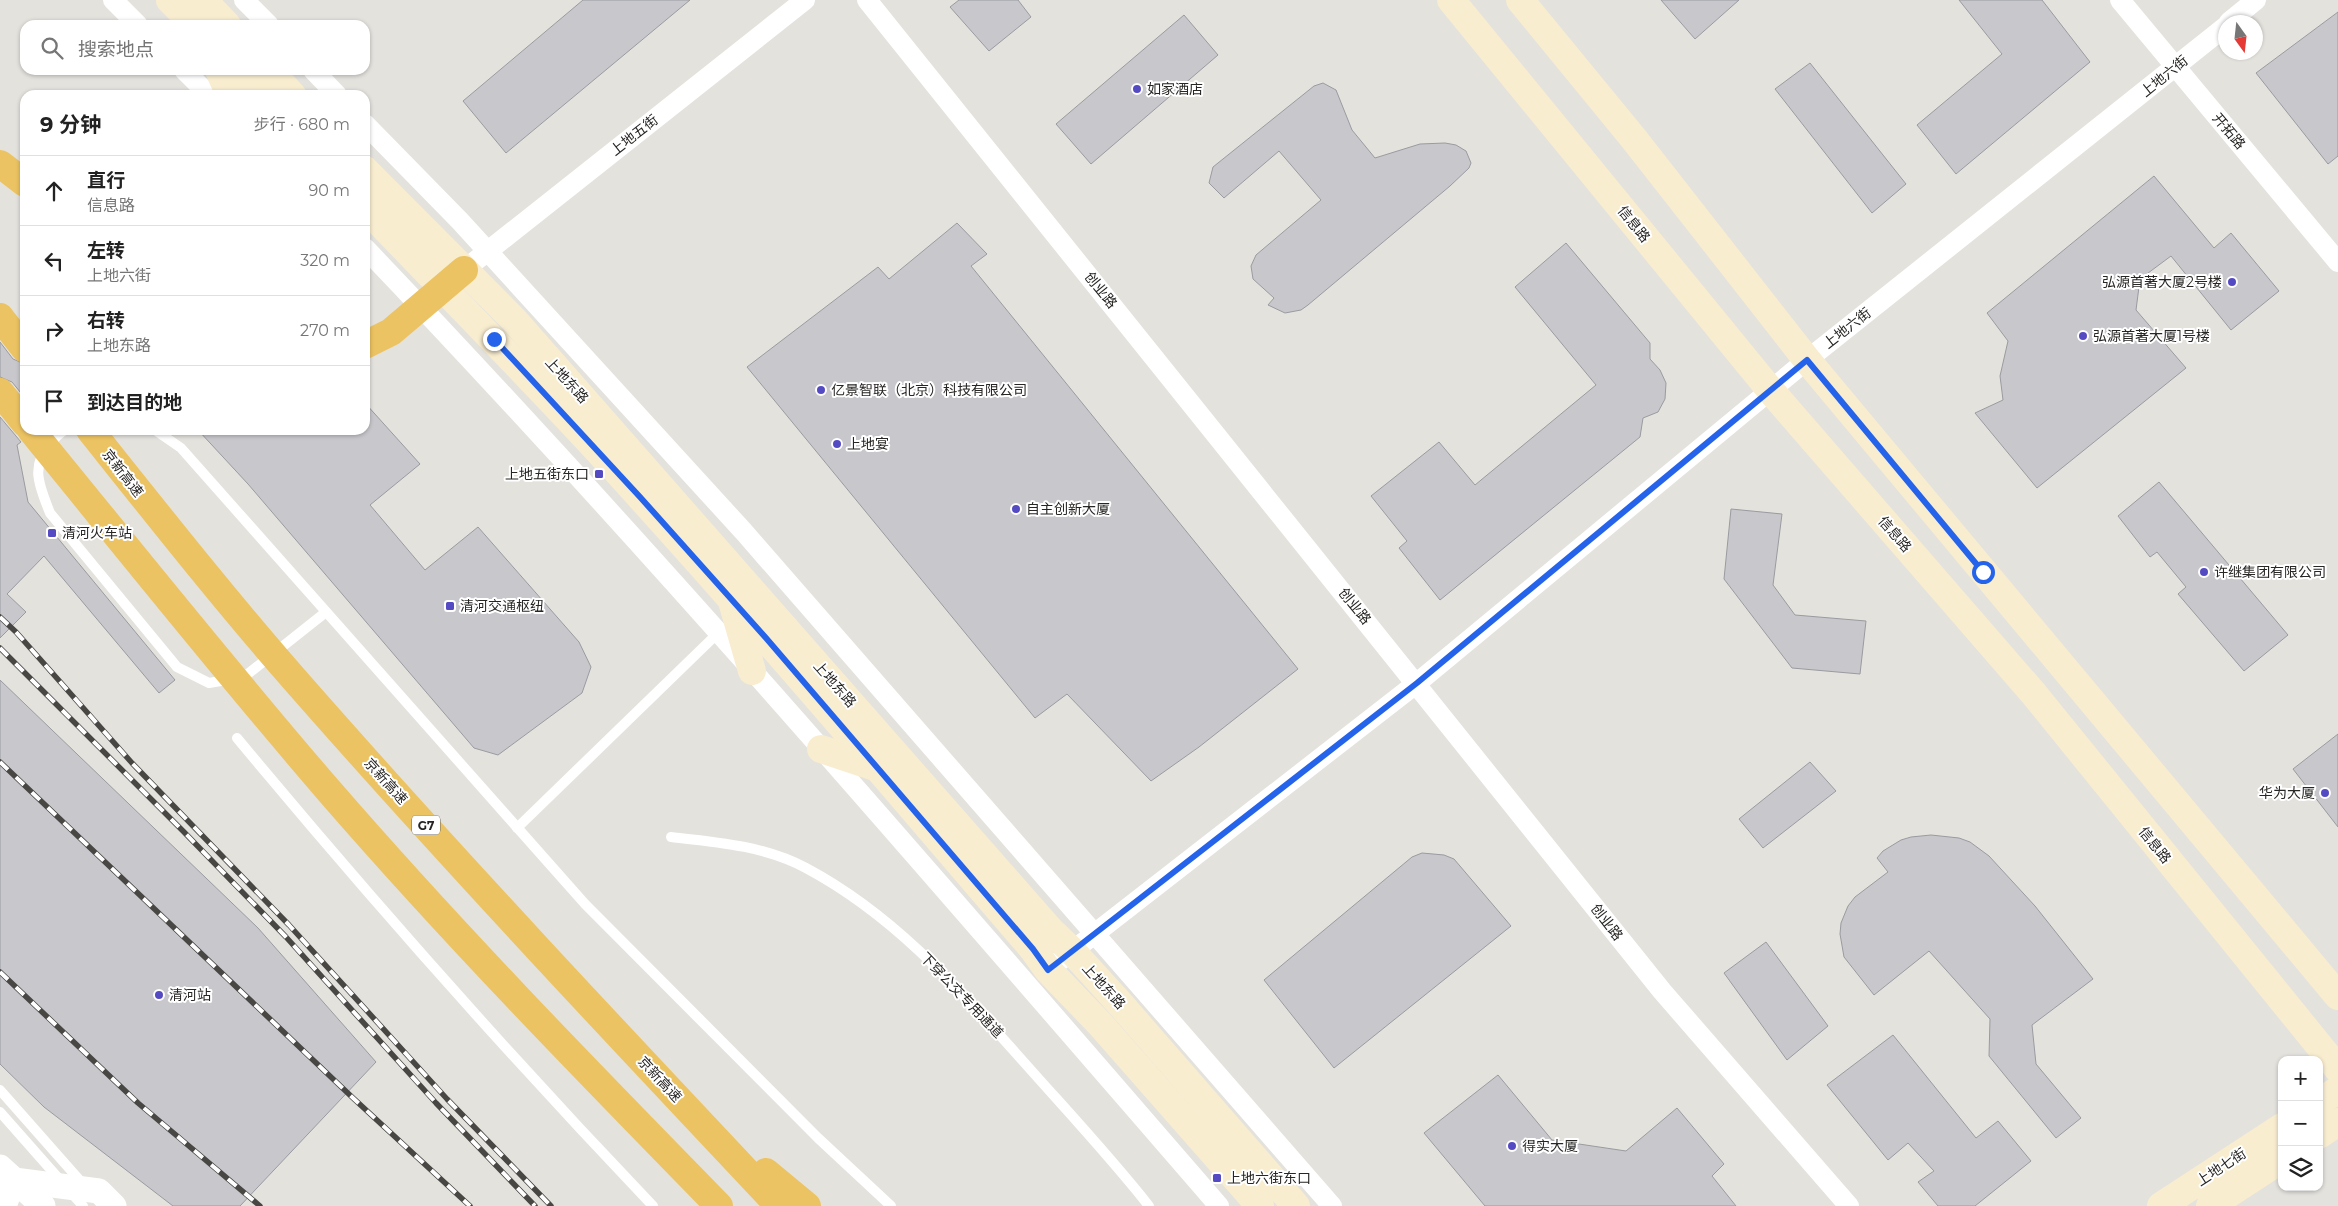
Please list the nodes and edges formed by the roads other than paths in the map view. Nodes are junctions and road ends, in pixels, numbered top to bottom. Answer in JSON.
{"nodes":[{"id":1,"x":113,"y":0,"type":"edge"},
{"id":2,"x":170,"y":0,"type":"edge"},
{"id":3,"x":203,"y":0,"type":"edge"},
{"id":4,"x":244,"y":0,"type":"edge"},
{"id":5,"x":805,"y":0,"type":"edge"},
{"id":6,"x":867,"y":0,"type":"edge"},
{"id":7,"x":1451,"y":0,"type":"edge"},
{"id":8,"x":1520,"y":0,"type":"edge"},
{"id":9,"x":2120,"y":0,"type":"edge"},
{"id":10,"x":2256,"y":0,"type":"edge"},
{"id":11,"x":2238,"y":15,"type":"edge"},
{"id":12,"x":133,"y":20,"type":"edge"},
{"id":13,"x":190,"y":20,"type":"edge"},
{"id":14,"x":222,"y":20,"type":"edge"},
{"id":15,"x":264,"y":20,"type":"edge"},
{"id":16,"x":2218,"y":33,"type":"edge"},
{"id":17,"x":2175,"y":68,"type":"junction"},
{"id":18,"x":189,"y":75,"type":"edge"},
{"id":19,"x":221,"y":75,"type":"edge"},
{"id":20,"x":244,"y":75,"type":"edge"},
{"id":21,"x":274,"y":75,"type":"edge"},
{"id":22,"x":317,"y":75,"type":"edge"},
{"id":23,"x":204,"y":90,"type":"edge"},
{"id":24,"x":228,"y":90,"type":"edge"},
{"id":25,"x":257,"y":90,"type":"edge"},
{"id":26,"x":287,"y":90,"type":"edge"},
{"id":27,"x":332,"y":90,"type":"edge"},
{"id":28,"x":370,"y":129,"type":"edge"},
{"id":29,"x":0,"y":164,"type":"edge"},
{"id":30,"x":370,"y":175,"type":"edge"},
{"id":31,"x":20,"y":179,"type":"edge"},
{"id":32,"x":370,"y":211,"type":"edge"},
{"id":33,"x":488,"y":251,"type":"junction"},
{"id":34,"x":370,"y":253,"type":"edge"},
{"id":35,"x":2338,"y":262,"type":"edge"},
{"id":36,"x":464,"y":270,"type":"junction"},
{"id":37,"x":444,"y":288,"type":"junction"},
{"id":38,"x":421,"y":307,"type":"junction"},
{"id":39,"x":0,"y":317,"type":"edge"},
{"id":40,"x":20,"y":342,"type":"edge"},
{"id":41,"x":370,"y":342,"type":"edge"},
{"id":42,"x":1807,"y":360,"type":"junction"},
{"id":43,"x":1771,"y":391,"type":"junction"},
{"id":44,"x":0,"y":392,"type":"edge"},
{"id":45,"x":20,"y":417,"type":"edge"},
{"id":46,"x":35,"y":435,"type":"edge"},
{"id":47,"x":60,"y":435,"type":"edge"},
{"id":48,"x":94,"y":435,"type":"edge"},
{"id":49,"x":162,"y":435,"type":"edge"},
{"id":50,"x":731,"y":599,"type":"junction"},
{"id":51,"x":326,"y":612,"type":"junction"},
{"id":52,"x":718,"y":633,"type":"junction"},
{"id":53,"x":752,"y":671,"type":"junction"},
{"id":54,"x":1417,"y":683,"type":"junction"},
{"id":55,"x":237,"y":738,"type":"dead end"},
{"id":56,"x":821,"y":749,"type":"junction"},
{"id":57,"x":877,"y":768,"type":"junction"},
{"id":58,"x":517,"y":828,"type":"junction"},
{"id":59,"x":671,"y":837,"type":"dead end"},
{"id":60,"x":1095,"y":933,"type":"junction"},
{"id":61,"x":1072,"y":951,"type":"junction"},
{"id":62,"x":1126,"y":968,"type":"junction"},
{"id":63,"x":1048,"y":970,"type":"junction"},
{"id":64,"x":1105,"y":987,"type":"junction"},
{"id":65,"x":2338,"y":996,"type":"edge"},
{"id":66,"x":1083,"y":1007,"type":"junction"},
{"id":67,"x":1063,"y":1026,"type":"junction"},
{"id":68,"x":2338,"y":1069,"type":"edge"},
{"id":69,"x":0,"y":1090,"type":"edge"},
{"id":70,"x":2338,"y":1090,"type":"edge"},
{"id":71,"x":680,"y":1100,"type":"junction"},
{"id":72,"x":2321,"y":1101,"type":"edge"},
{"id":73,"x":0,"y":1112,"type":"edge"},
{"id":74,"x":2338,"y":1122,"type":"edge"},
{"id":75,"x":2278,"y":1130,"type":"edge"},
{"id":76,"x":2323,"y":1132,"type":"edge"},
{"id":77,"x":2278,"y":1162,"type":"edge"},
{"id":78,"x":7,"y":1173,"type":"edge"},
{"id":79,"x":4,"y":1206,"type":"edge"},
{"id":80,"x":42,"y":1206,"type":"edge"},
{"id":81,"x":83,"y":1206,"type":"edge"},
{"id":82,"x":102,"y":1206,"type":"edge"},
{"id":83,"x":114,"y":1206,"type":"edge"},
{"id":84,"x":653,"y":1206,"type":"edge"},
{"id":85,"x":719,"y":1206,"type":"edge"},
{"id":86,"x":779,"y":1206,"type":"edge"},
{"id":87,"x":807,"y":1206,"type":"edge"},
{"id":88,"x":890,"y":1206,"type":"edge"},
{"id":89,"x":1149,"y":1206,"type":"edge"},
{"id":90,"x":1219,"y":1206,"type":"edge"},
{"id":91,"x":1260,"y":1206,"type":"edge"},
{"id":92,"x":1296,"y":1206,"type":"edge"},
{"id":93,"x":1332,"y":1206,"type":"edge"},
{"id":94,"x":1848,"y":1206,"type":"edge"},
{"id":95,"x":2161,"y":1206,"type":"edge"},
{"id":96,"x":2210,"y":1206,"type":"edge"}],
"edges":[{"from":1,"to":12,"type":"street"},
{"from":2,"to":13,"type":"main road"},
{"from":3,"to":14,"type":"main road"},
{"from":4,"to":15,"type":"street"},
{"from":5,"to":33,"type":"street","name":"上地五街"},
{"from":6,"to":54,"type":"street","name":"创业路"},
{"from":7,"to":43,"type":"main road","name":"信息路"},
{"from":8,"to":42,"type":"main road"},
{"from":9,"to":17,"type":"street","name":"开拓路"},
{"from":10,"to":11,"type":"street"},
{"from":16,"to":17,"type":"street","name":"上地六街"},
{"from":17,"to":35,"type":"street","name":"开拓路"},
{"from":17,"to":42,"type":"street","name":"上地六街"},
{"from":18,"to":23,"type":"street"},
{"from":19,"to":24,"type":"main road"},
{"from":20,"to":25,"type":"main road"},
{"from":21,"to":26,"type":"main road"},
{"from":22,"to":27,"type":"street"},
{"from":28,"to":33,"type":"street"},
{"from":29,"to":31,"type":"highway"},
{"from":30,"to":36,"type":"main road","name":"上地东路"},
{"from":32,"to":37,"type":"main road","name":"上地东路"},
{"from":33,"to":36,"type":"street","name":"上地五街"},
{"from":33,"to":60,"type":"street"},
{"from":34,"to":38,"type":"street"},
{"from":36,"to":37,"type":"highway"},
{"from":36,"to":61,"type":"main road","name":"上地东路"},
{"from":37,"to":38,"type":"highway"},
{"from":37,"to":50,"type":"main road","name":"上地东路"},
{"from":38,"to":41,"type":"highway"},
{"from":38,"to":52,"type":"street"},
{"from":39,"to":40,"type":"highway"},
{"from":42,"to":43,"type":"street","name":"上地六街"},
{"from":42,"to":65,"type":"main road"},
{"from":43,"to":54,"type":"street","name":"上地六街"},
{"from":43,"to":68,"type":"main road","name":"信息路"},
{"from":44,"to":45,"type":"highway"},
{"from":46,"to":85,"type":"highway"},
{"from":47,"to":51,"type":"lane"},
{"from":48,"to":71,"type":"highway","name":"京新高速","number":"G7"},
{"from":49,"to":51,"type":"lane"},
{"from":50,"to":53,"type":"main road"},
{"from":50,"to":57,"type":"main road","name":"上地东路"},
{"from":51,"to":58,"type":"lane"},
{"from":52,"to":53,"type":"street"},
{"from":52,"to":58,"type":"lane"},
{"from":53,"to":56,"type":"street"},
{"from":54,"to":60,"type":"street","name":"上地六街"},
{"from":54,"to":94,"type":"street","name":"创业路"},
{"from":55,"to":84,"type":"lane"},
{"from":56,"to":57,"type":"main road"},
{"from":56,"to":67,"type":"street"},
{"from":57,"to":63,"type":"main road","name":"上地东路"},
{"from":58,"to":88,"type":"lane"},
{"from":59,"to":89,"type":"lane","name":"下穿公交专用通道"},
{"from":60,"to":61,"type":"street","name":"上地六街"},
{"from":60,"to":62,"type":"street"},
{"from":61,"to":63,"type":"street","name":"上地六街"},
{"from":61,"to":64,"type":"main road","name":"上地东路"},
{"from":62,"to":64,"type":"street"},
{"from":62,"to":93,"type":"street"},
{"from":63,"to":66,"type":"main road","name":"上地东路"},
{"from":64,"to":66,"type":"street"},
{"from":64,"to":92,"type":"main road","name":"上地东路"},
{"from":66,"to":67,"type":"street"},
{"from":66,"to":91,"type":"main road","name":"上地东路"},
{"from":67,"to":90,"type":"street"},
{"from":69,"to":82,"type":"lane"},
{"from":70,"to":72,"type":"main road"},
{"from":71,"to":86,"type":"highway","name":"京新高速","number":"G7"},
{"from":71,"to":87,"type":"highway"},
{"from":73,"to":81,"type":"lane"},
{"from":74,"to":76,"type":"main road"},
{"from":75,"to":95,"type":"main road","name":"上地七街"},
{"from":77,"to":96,"type":"main road","name":"上地七街"},
{"from":78,"to":79,"type":"street"},
{"from":78,"to":80,"type":"street"},
{"from":78,"to":83,"type":"street"}]}
